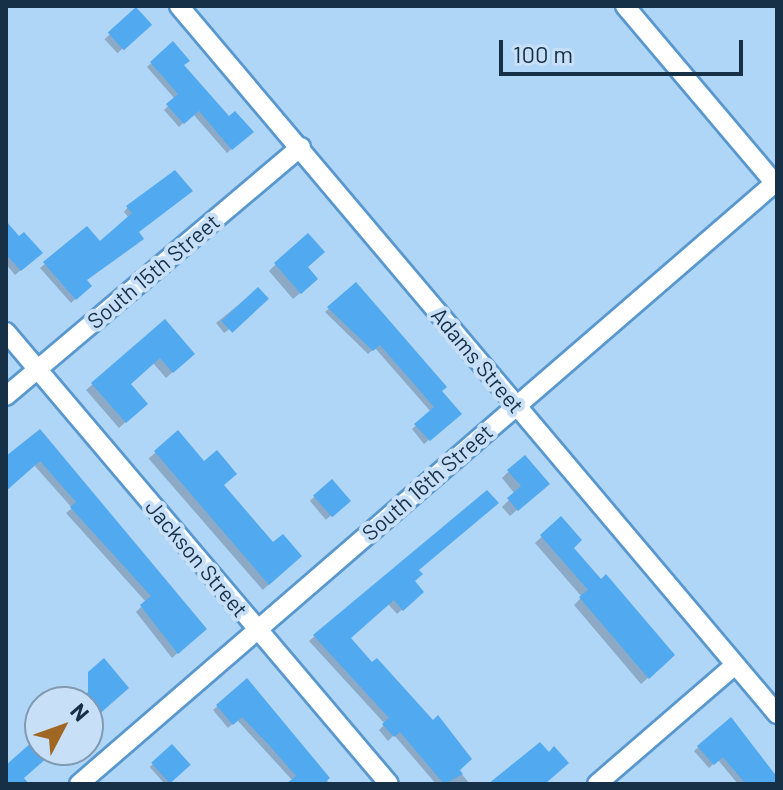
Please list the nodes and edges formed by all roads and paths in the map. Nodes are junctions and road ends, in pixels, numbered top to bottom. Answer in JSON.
{"nodes":[{"id":1,"x":179,"y":6,"type":"edge"},
{"id":2,"x":625,"y":6,"type":"edge"},
{"id":3,"x":301,"y":147,"type":"junction"},
{"id":4,"x":776,"y":184,"type":"edge"},
{"id":5,"x":6,"y":332,"type":"edge"},
{"id":6,"x":37,"y":369,"type":"junction"},
{"id":7,"x":6,"y":396,"type":"edge"},
{"id":8,"x":516,"y":405,"type":"junction"},
{"id":9,"x":257,"y":629,"type":"junction"},
{"id":10,"x":735,"y":665,"type":"junction"},
{"id":11,"x":777,"y":714,"type":"edge"},
{"id":12,"x":79,"y":784,"type":"edge"},
{"id":13,"x":389,"y":784,"type":"edge"},
{"id":14,"x":597,"y":784,"type":"edge"}],
"edges":[{"from":1,"to":3,"type":"street","name":"Adams Street"},
{"from":2,"to":4,"type":"street"},
{"from":3,"to":6,"type":"street","name":"South 15th Street"},
{"from":3,"to":8,"type":"street","name":"Adams Street"},
{"from":4,"to":8,"type":"street","name":"South 16th Street"},
{"from":5,"to":6,"type":"street","name":"Jackson Street"},
{"from":6,"to":7,"type":"street","name":"South 15th Street"},
{"from":6,"to":9,"type":"street","name":"Jackson Street"},
{"from":8,"to":9,"type":"street","name":"South 16th Street"},
{"from":8,"to":10,"type":"street","name":"Adams Street"},
{"from":9,"to":12,"type":"street","name":"South 16th Street"},
{"from":9,"to":13,"type":"street","name":"Jackson Street"},
{"from":10,"to":11,"type":"street","name":"Adams Street"},
{"from":10,"to":14,"type":"street"}]}
